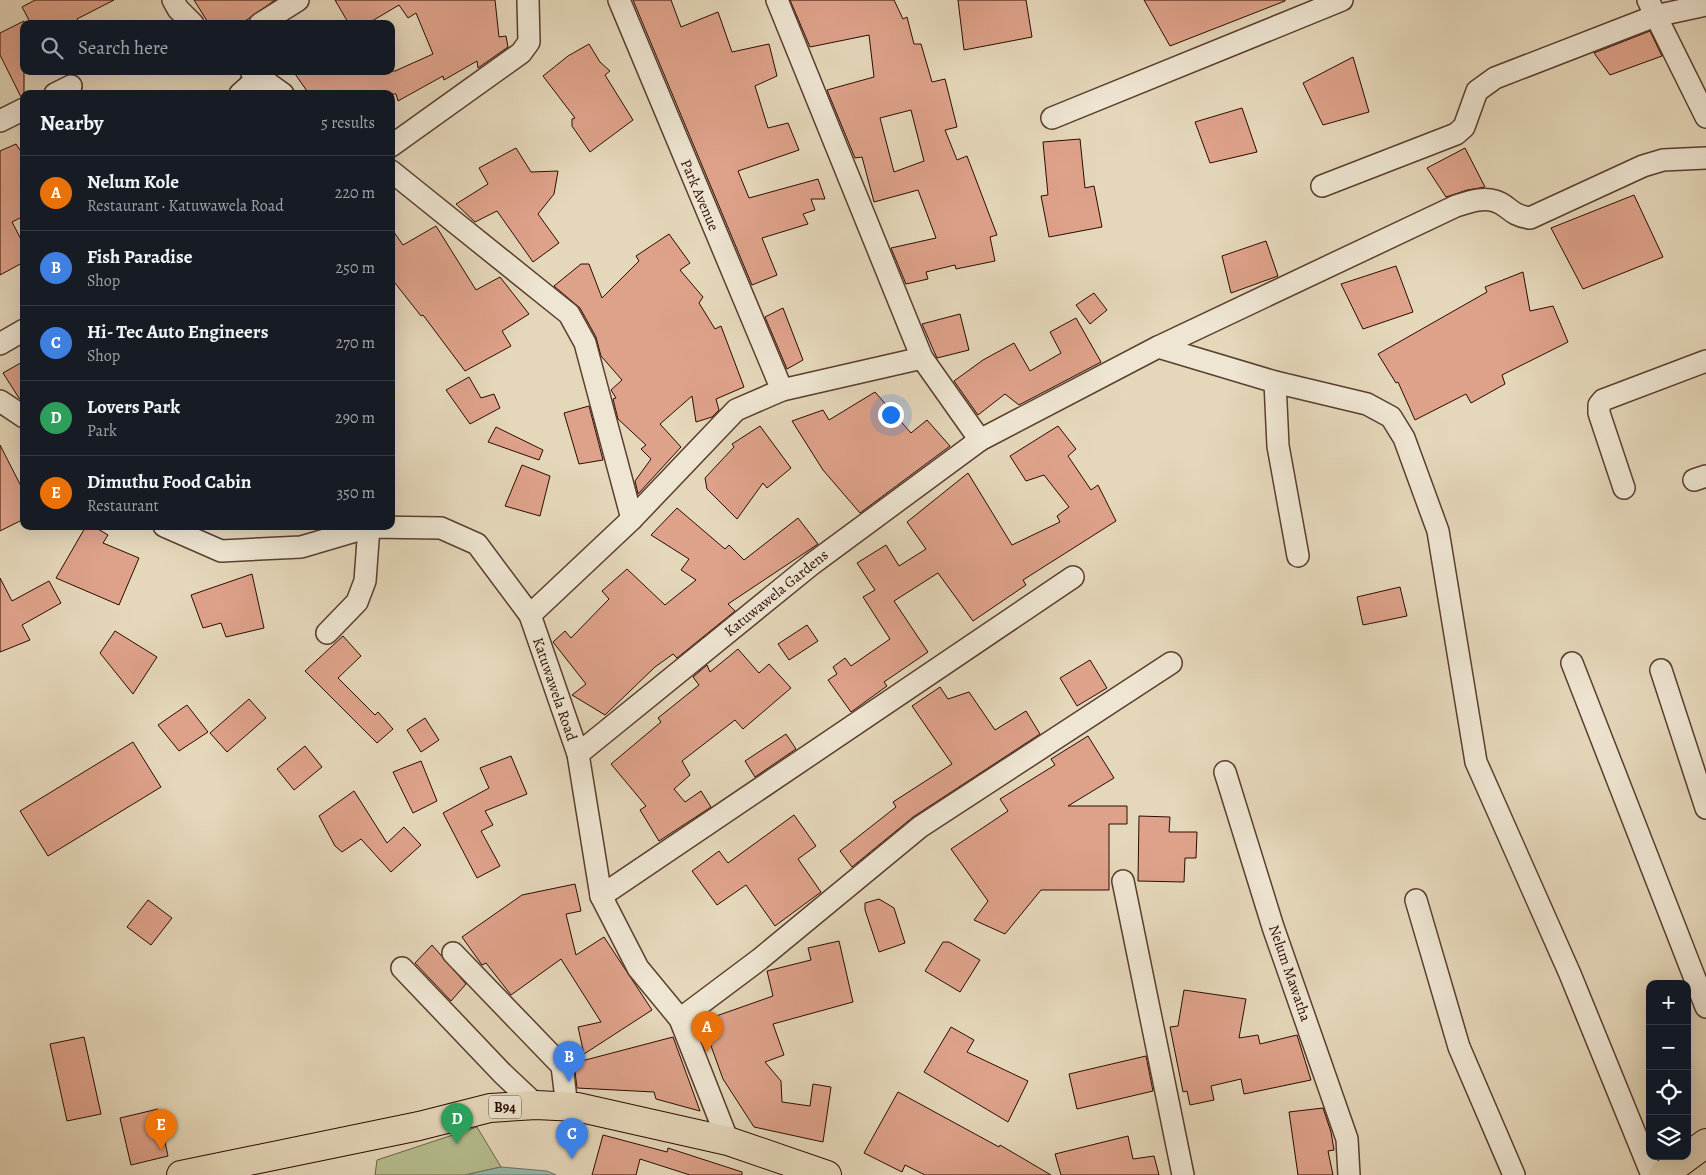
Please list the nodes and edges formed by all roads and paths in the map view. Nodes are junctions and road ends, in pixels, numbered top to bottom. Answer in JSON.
{"nodes":[{"id":1,"x":173,"y":0,"type":"edge"},
{"id":2,"x":298,"y":0,"type":"edge"},
{"id":3,"x":528,"y":0,"type":"edge"},
{"id":4,"x":619,"y":0,"type":"edge"},
{"id":5,"x":777,"y":0,"type":"edge"},
{"id":6,"x":1342,"y":0,"type":"edge"},
{"id":7,"x":1706,"y":5,"type":"edge"},
{"id":8,"x":1651,"y":8,"type":"edge"},
{"id":9,"x":189,"y":20,"type":"edge"},
{"id":10,"x":266,"y":20,"type":"edge"},
{"id":11,"x":254,"y":75,"type":"edge"},
{"id":12,"x":256,"y":75,"type":"edge"},
{"id":13,"x":243,"y":90,"type":"edge"},
{"id":14,"x":277,"y":90,"type":"edge"},
{"id":15,"x":20,"y":111,"type":"edge"},
{"id":16,"x":1706,"y":117,"type":"edge"},
{"id":17,"x":1052,"y":118,"type":"dead end"},
{"id":18,"x":0,"y":121,"type":"edge"},
{"id":19,"x":395,"y":143,"type":"edge"},
{"id":20,"x":1706,"y":158,"type":"edge"},
{"id":21,"x":395,"y":174,"type":"edge"},
{"id":22,"x":1322,"y":186,"type":"dead end"},
{"id":23,"x":20,"y":332,"type":"edge"},
{"id":24,"x":0,"y":344,"type":"edge"},
{"id":25,"x":1158,"y":347,"type":"junction"},
{"id":26,"x":922,"y":358,"type":"junction"},
{"id":27,"x":1706,"y":361,"type":"edge"},
{"id":28,"x":1275,"y":382,"type":"junction"},
{"id":29,"x":782,"y":390,"type":"junction"},
{"id":30,"x":0,"y":401,"type":"edge"},
{"id":31,"x":20,"y":414,"type":"edge"},
{"id":32,"x":980,"y":440,"type":"junction"},
{"id":33,"x":1624,"y":488,"type":"dead end"},
{"id":34,"x":632,"y":518,"type":"junction"},
{"id":35,"x":395,"y":527,"type":"edge"},
{"id":36,"x":173,"y":530,"type":"edge"},
{"id":37,"x":359,"y":530,"type":"edge"},
{"id":38,"x":369,"y":530,"type":"edge"},
{"id":39,"x":1298,"y":556,"type":"dead end"},
{"id":40,"x":1072,"y":577,"type":"dead end"},
{"id":41,"x":530,"y":615,"type":"junction"},
{"id":42,"x":327,"y":633,"type":"dead end"},
{"id":43,"x":1171,"y":662,"type":"dead end"},
{"id":44,"x":1572,"y":663,"type":"dead end"},
{"id":45,"x":1661,"y":670,"type":"dead end"},
{"id":46,"x":578,"y":754,"type":"junction"},
{"id":47,"x":1225,"y":772,"type":"dead end"},
{"id":48,"x":1706,"y":808,"type":"edge"},
{"id":49,"x":1123,"y":881,"type":"dead end"},
{"id":50,"x":601,"y":896,"type":"junction"},
{"id":51,"x":1416,"y":900,"type":"dead end"},
{"id":52,"x":453,"y":953,"type":"dead end"},
{"id":53,"x":402,"y":968,"type":"dead end"},
{"id":54,"x":1706,"y":1007,"type":"edge"},
{"id":55,"x":680,"y":1019,"type":"junction"},
{"id":56,"x":536,"y":1105,"type":"junction"},
{"id":57,"x":568,"y":1106,"type":"junction"},
{"id":58,"x":728,"y":1141,"type":"junction"},
{"id":59,"x":1706,"y":1143,"type":"edge"},
{"id":60,"x":187,"y":1174,"type":"edge"},
{"id":61,"x":827,"y":1175,"type":"edge"},
{"id":62,"x":1183,"y":1175,"type":"edge"},
{"id":63,"x":1349,"y":1175,"type":"edge"},
{"id":64,"x":1514,"y":1175,"type":"edge"},
{"id":65,"x":1652,"y":1175,"type":"edge"},
{"id":66,"x":1663,"y":1175,"type":"edge"}],
"edges":[{"from":1,"to":9,"type":"street"},
{"from":2,"to":10,"type":"street"},
{"from":3,"to":19,"type":"street"},
{"from":4,"to":29,"type":"street","name":"Park Avenue"},
{"from":5,"to":26,"type":"street"},
{"from":6,"to":17,"type":"street"},
{"from":7,"to":8,"type":"street"},
{"from":8,"to":16,"type":"street"},
{"from":8,"to":22,"type":"street"},
{"from":11,"to":13,"type":"street"},
{"from":12,"to":14,"type":"street"},
{"from":15,"to":18,"type":"street"},
{"from":20,"to":25,"type":"street","name":"Katuwawela Gardens"},
{"from":21,"to":34,"type":"street"},
{"from":23,"to":24,"type":"street"},
{"from":25,"to":28,"type":"street"},
{"from":25,"to":32,"type":"street","name":"Katuwawela Gardens"},
{"from":26,"to":29,"type":"street"},
{"from":26,"to":32,"type":"street"},
{"from":27,"to":33,"type":"street"},
{"from":28,"to":39,"type":"street"},
{"from":28,"to":65,"type":"street"},
{"from":29,"to":34,"type":"street"},
{"from":30,"to":31,"type":"street"},
{"from":32,"to":46,"type":"street","name":"Katuwawela Gardens"},
{"from":34,"to":41,"type":"street"},
{"from":35,"to":41,"type":"street","name":"Katuwawela Road"},
{"from":36,"to":37,"type":"street","name":"Katuwawela Road"},
{"from":38,"to":42,"type":"street"},
{"from":40,"to":50,"type":"street"},
{"from":41,"to":46,"type":"street","name":"Katuwawela Road"},
{"from":43,"to":55,"type":"street"},
{"from":44,"to":54,"type":"street"},
{"from":45,"to":48,"type":"street"},
{"from":46,"to":50,"type":"street","name":"Katuwawela Road"},
{"from":47,"to":63,"type":"street","name":"Nelum Mawatha"},
{"from":49,"to":62,"type":"street"},
{"from":50,"to":55,"type":"street","name":"Katuwawela Road"},
{"from":51,"to":64,"type":"street"},
{"from":52,"to":57,"type":"street"},
{"from":53,"to":56,"type":"street"},
{"from":55,"to":58,"type":"street","name":"Katuwawela Road"},
{"from":56,"to":57,"type":"main road","number":"B94"},
{"from":56,"to":60,"type":"main road","number":"B94"},
{"from":57,"to":58,"type":"main road","number":"B94"},
{"from":58,"to":61,"type":"main road","number":"B94"},
{"from":59,"to":66,"type":"main road"}]}
